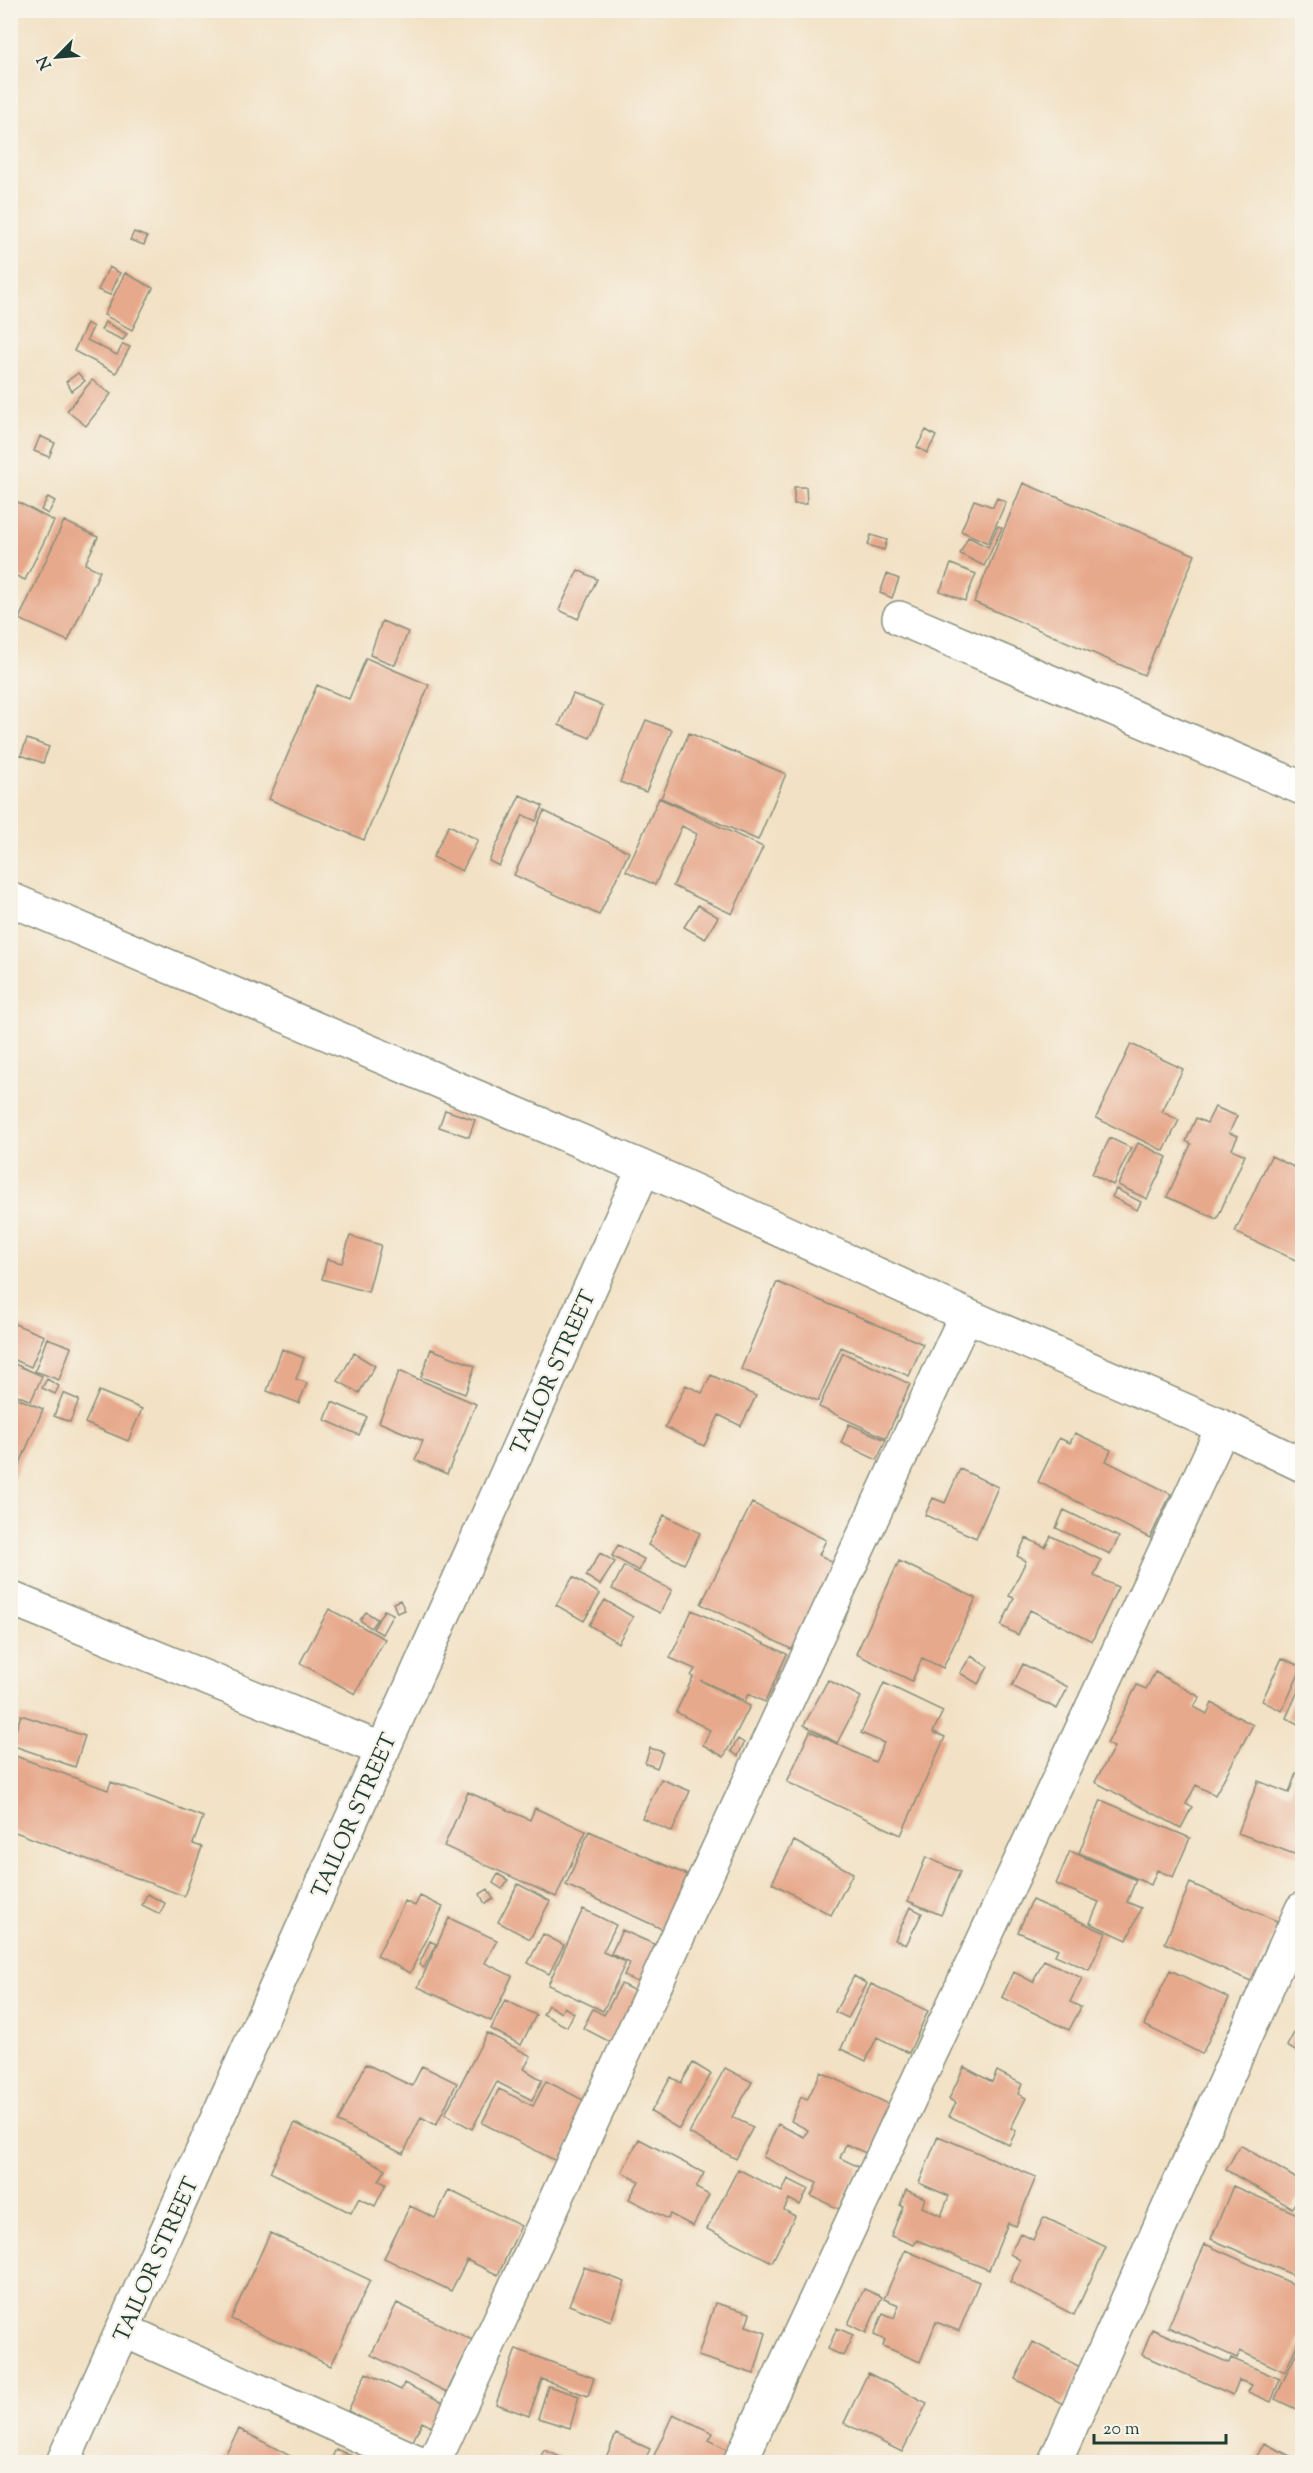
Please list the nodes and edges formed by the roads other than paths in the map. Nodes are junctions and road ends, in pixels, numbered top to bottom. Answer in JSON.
{"nodes":[{"id":1,"x":898,"y":618,"type":"dead end"},
{"id":2,"x":1302,"y":788,"type":"edge"},
{"id":3,"x":10,"y":899,"type":"edge"},
{"id":4,"x":644,"y":1168,"type":"junction"},
{"id":5,"x":966,"y":1315,"type":"junction"},
{"id":6,"x":1223,"y":1427,"type":"junction"},
{"id":7,"x":1302,"y":1465,"type":"edge"},
{"id":8,"x":10,"y":1598,"type":"edge"},
{"id":9,"x":383,"y":1750,"type":"junction"},
{"id":10,"x":1302,"y":1909,"type":"edge"},
{"id":11,"x":123,"y":2330,"type":"junction"},
{"id":12,"x":63,"y":2463,"type":"edge"},
{"id":13,"x":418,"y":2463,"type":"edge"},
{"id":14,"x":434,"y":2463,"type":"edge"},
{"id":15,"x":740,"y":2463,"type":"edge"},
{"id":16,"x":1055,"y":2463,"type":"edge"}],
"edges":[{"from":1,"to":2,"type":"street"},
{"from":3,"to":4,"type":"street"},
{"from":4,"to":5,"type":"street"},
{"from":4,"to":9,"type":"street","name":"TAILOR STREET"},
{"from":5,"to":6,"type":"street"},
{"from":5,"to":14,"type":"street"},
{"from":6,"to":7,"type":"street"},
{"from":6,"to":15,"type":"street"},
{"from":8,"to":9,"type":"street"},
{"from":9,"to":11,"type":"street","name":"TAILOR STREET"},
{"from":10,"to":16,"type":"street"},
{"from":11,"to":12,"type":"street","name":"TAILOR STREET"},
{"from":11,"to":13,"type":"street"}]}
